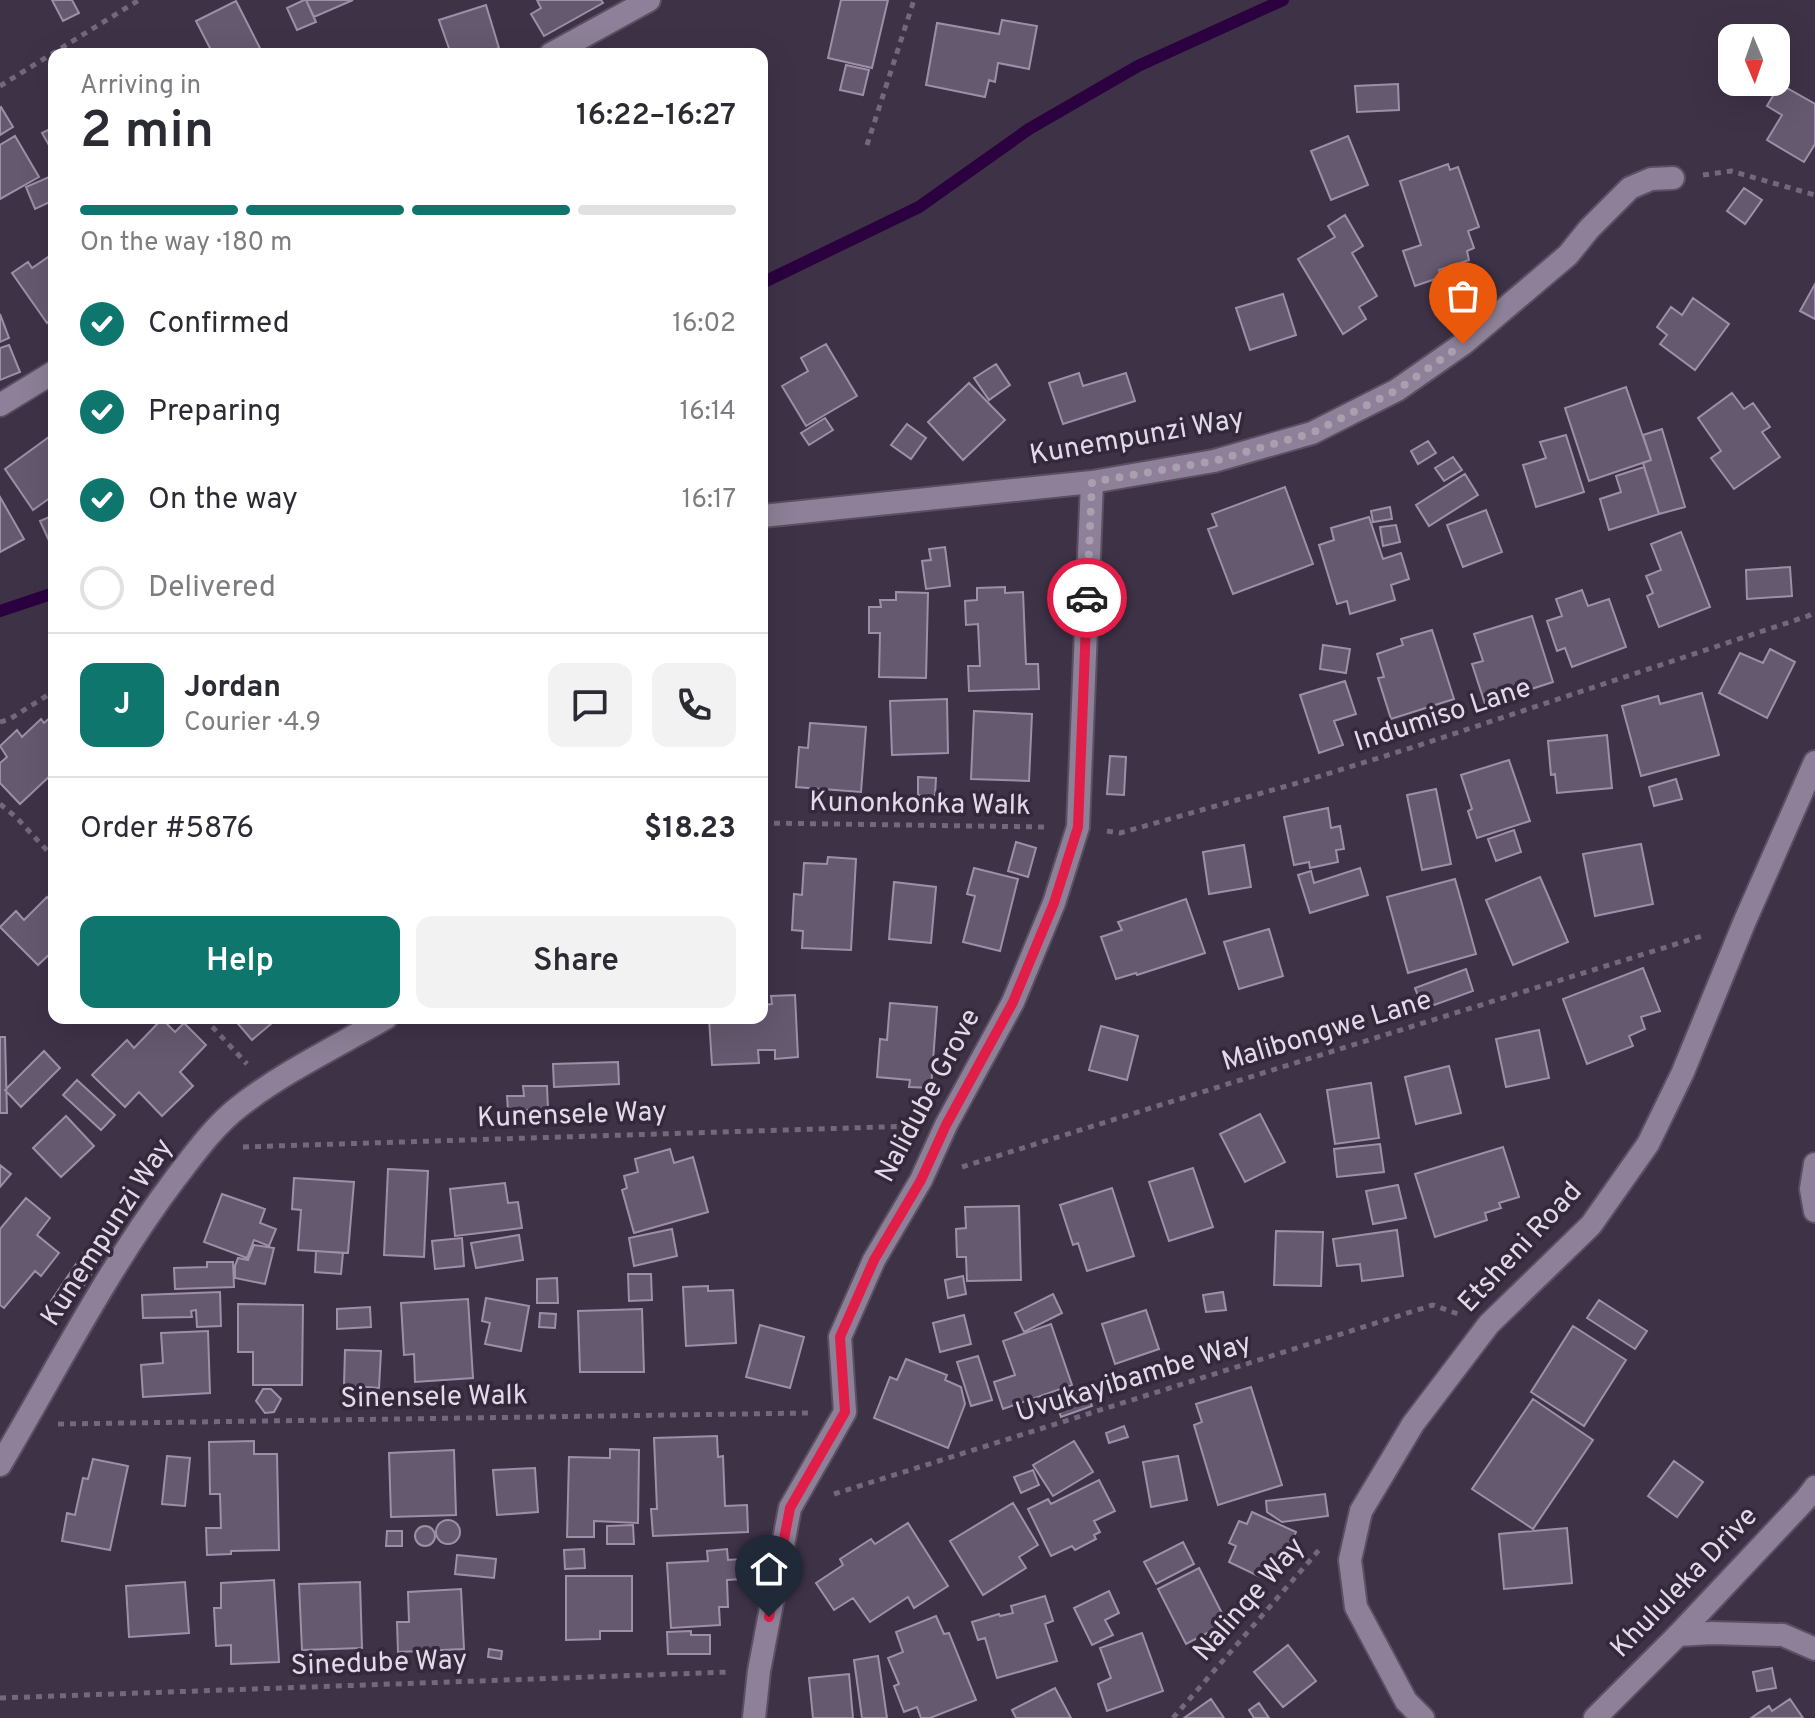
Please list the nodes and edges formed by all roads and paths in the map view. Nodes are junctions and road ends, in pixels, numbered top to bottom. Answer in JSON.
{"nodes":[{"id":1,"x":139,"y":0,"type":"edge"},
{"id":2,"x":649,"y":0,"type":"edge"},
{"id":3,"x":914,"y":0,"type":"edge"},
{"id":4,"x":61,"y":48,"type":"edge"},
{"id":5,"x":562,"y":48,"type":"edge"},
{"id":6,"x":48,"y":56,"type":"edge"},
{"id":7,"x":0,"y":86,"type":"edge"},
{"id":8,"x":867,"y":145,"type":"dead end"},
{"id":9,"x":1673,"y":178,"type":"joint"},
{"id":10,"x":1815,"y":195,"type":"edge"},
{"id":11,"x":48,"y":376,"type":"edge"},
{"id":12,"x":0,"y":405,"type":"edge"},
{"id":13,"x":1092,"y":482,"type":"junction"},
{"id":14,"x":768,"y":515,"type":"edge"},
{"id":15,"x":1815,"y":612,"type":"edge"},
{"id":16,"x":48,"y":695,"type":"edge"},
{"id":17,"x":0,"y":722,"type":"edge"},
{"id":18,"x":1815,"y":762,"type":"edge"},
{"id":19,"x":0,"y":804,"type":"edge"},
{"id":20,"x":768,"y":823,"type":"edge"},
{"id":21,"x":1078,"y":827,"type":"junction"},
{"id":22,"x":48,"y":852,"type":"edge"},
{"id":23,"x":1744,"y":923,"type":"junction"},
{"id":24,"x":210,"y":1024,"type":"edge"},
{"id":25,"x":376,"y":1024,"type":"edge"},
{"id":26,"x":268,"y":1086,"type":"junction"},
{"id":27,"x":946,"y":1125,"type":"junction"},
{"id":28,"x":199,"y":1148,"type":"junction"},
{"id":29,"x":1815,"y":1164,"type":"edge"},
{"id":30,"x":921,"y":1180,"type":"junction"},
{"id":31,"x":1815,"y":1211,"type":"edge"},
{"id":32,"x":1489,"y":1324,"type":"junction"},
{"id":33,"x":845,"y":1412,"type":"junction"},
{"id":34,"x":24,"y":1424,"type":"junction"},
{"id":35,"x":0,"y":1465,"type":"edge"},
{"id":36,"x":1815,"y":1487,"type":"edge"},
{"id":37,"x":790,"y":1508,"type":"junction"},
{"id":38,"x":1320,"y":1549,"type":"dead end"},
{"id":39,"x":1678,"y":1635,"type":"junction"},
{"id":40,"x":1815,"y":1649,"type":"edge"},
{"id":41,"x":759,"y":1671,"type":"junction"},
{"id":42,"x":0,"y":1698,"type":"edge"},
{"id":43,"x":754,"y":1718,"type":"edge"},
{"id":44,"x":1173,"y":1718,"type":"edge"},
{"id":45,"x":1423,"y":1718,"type":"edge"},
{"id":46,"x":1595,"y":1718,"type":"edge"}],
"edges":[{"from":1,"to":4,"type":"path"},
{"from":2,"to":5,"type":"street"},
{"from":3,"to":8,"type":"path"},
{"from":6,"to":7,"type":"path"},
{"from":9,"to":10,"type":"path"},
{"from":9,"to":13,"type":"street","name":"Kunempunzi Way"},
{"from":11,"to":12,"type":"street"},
{"from":13,"to":14,"type":"street","name":"Kunempunzi Way"},
{"from":13,"to":21,"type":"street","name":"Nalidube Grove"},
{"from":15,"to":21,"type":"path","name":"Indumiso Lane"},
{"from":16,"to":17,"type":"path"},
{"from":18,"to":23,"type":"street","name":"Etsheni Road"},
{"from":19,"to":22,"type":"path"},
{"from":20,"to":21,"type":"path","name":"Kunonkonka Walk"},
{"from":21,"to":27,"type":"street","name":"Nalidube Grove"},
{"from":23,"to":30,"type":"path","name":"Malibongwe Lane"},
{"from":23,"to":32,"type":"street","name":"Etsheni Road"},
{"from":24,"to":26,"type":"path"},
{"from":25,"to":26,"type":"street","name":"Kunempunzi Way"},
{"from":26,"to":28,"type":"street","name":"Kunempunzi Way"},
{"from":27,"to":28,"type":"path","name":"Kunensele Way"},
{"from":27,"to":30,"type":"street","name":"Nalidube Grove"},
{"from":28,"to":34,"type":"street","name":"Kunempunzi Way"},
{"from":29,"to":31,"type":"street"},
{"from":30,"to":33,"type":"street","name":"Nalidube Grove"},
{"from":32,"to":37,"type":"path","name":"Uvukayibambe Way"},
{"from":32,"to":45,"type":"street","name":"Etsheni Road"},
{"from":33,"to":34,"type":"path","name":"Sinensele Walk"},
{"from":33,"to":37,"type":"street"},
{"from":34,"to":35,"type":"street","name":"Kunempunzi Way"},
{"from":36,"to":39,"type":"street","name":"Khululeka Drive"},
{"from":37,"to":41,"type":"street"},
{"from":38,"to":44,"type":"path","name":"Nalinqe Way"},
{"from":39,"to":40,"type":"street"},
{"from":39,"to":46,"type":"street","name":"Khululeka Drive"},
{"from":41,"to":42,"type":"path","name":"Sinedube Way"},
{"from":41,"to":43,"type":"street"}]}
